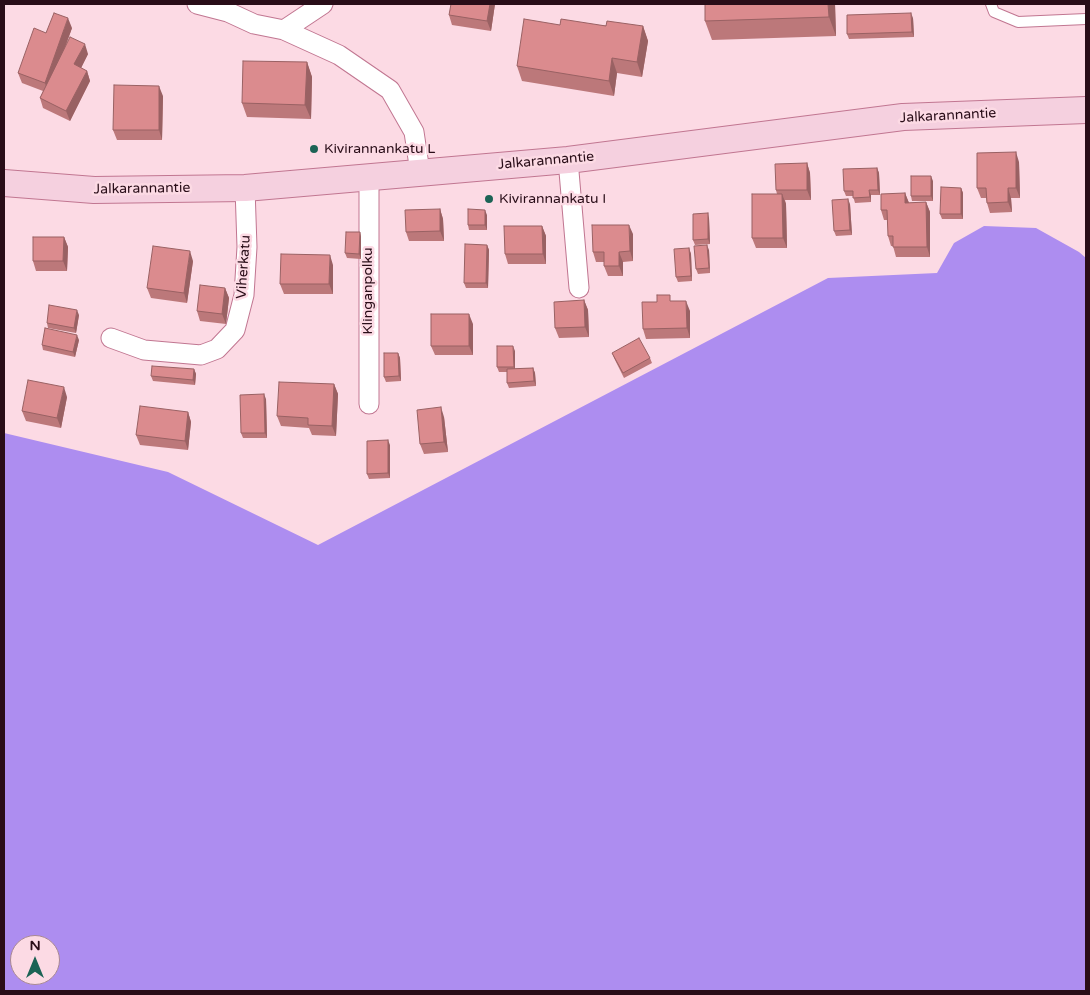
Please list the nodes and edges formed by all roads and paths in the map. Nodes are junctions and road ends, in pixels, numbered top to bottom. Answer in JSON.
{"nodes":[{"id":1,"x":197,"y":4,"type":"edge"},
{"id":2,"x":323,"y":4,"type":"edge"},
{"id":3,"x":991,"y":4,"type":"edge"},
{"id":4,"x":1086,"y":19,"type":"edge"},
{"id":5,"x":284,"y":30,"type":"junction"},
{"id":6,"x":1086,"y":110,"type":"edge"},
{"id":7,"x":568,"y":160,"type":"junction"},
{"id":8,"x":420,"y":172,"type":"junction"},
{"id":9,"x":369,"y":178,"type":"junction"},
{"id":10,"x":4,"y":183,"type":"edge"},
{"id":11,"x":245,"y":188,"type":"junction"},
{"id":12,"x":579,"y":288,"type":"dead end"},
{"id":13,"x":110,"y":338,"type":"dead end"},
{"id":14,"x":369,"y":404,"type":"dead end"}],
"edges":[{"from":1,"to":5,"type":"street"},
{"from":2,"to":5,"type":"street"},
{"from":3,"to":4,"type":"lane"},
{"from":5,"to":8,"type":"street"},
{"from":6,"to":7,"type":"main road","name":"Jalkarannantie"},
{"from":7,"to":8,"type":"main road","name":"Jalkarannantie"},
{"from":7,"to":12,"type":"street"},
{"from":8,"to":9,"type":"main road","name":"Jalkarannantie"},
{"from":9,"to":11,"type":"main road","name":"Jalkarannantie"},
{"from":9,"to":14,"type":"street","name":"Klinganpolku"},
{"from":10,"to":11,"type":"main road","name":"Jalkarannantie"},
{"from":11,"to":13,"type":"street","name":"Viherkatu"}]}
